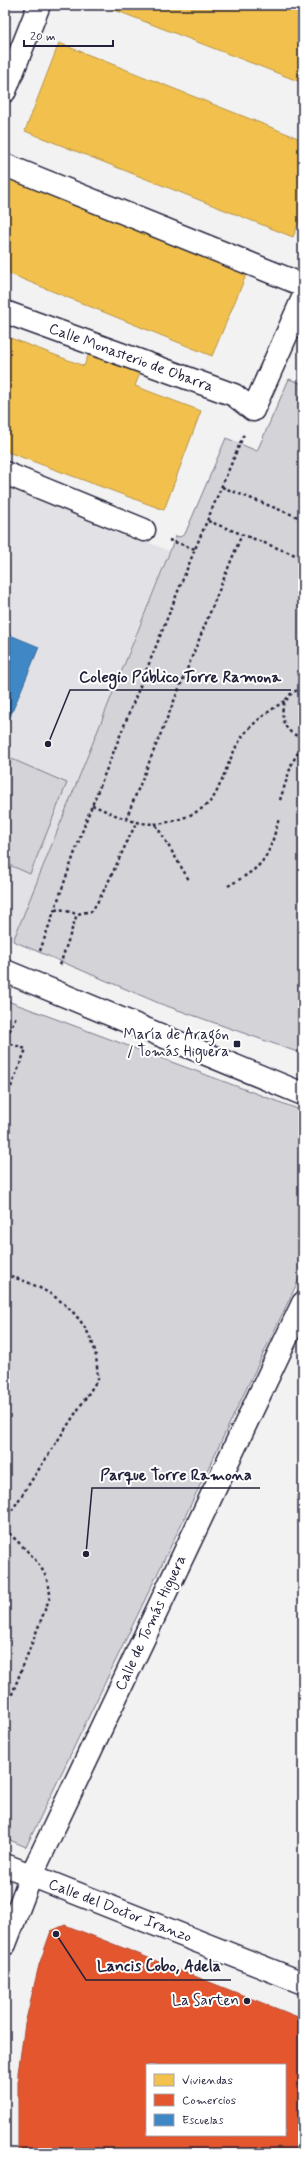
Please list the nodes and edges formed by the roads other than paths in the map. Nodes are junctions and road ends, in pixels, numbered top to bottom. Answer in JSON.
{"nodes":[{"id":1,"x":37,"y":6,"type":"edge"},
{"id":2,"x":5,"y":91,"type":"edge"},
{"id":3,"x":5,"y":164,"type":"edge"},
{"id":4,"x":303,"y":285,"type":"edge"},
{"id":5,"x":303,"y":298,"type":"edge"},
{"id":6,"x":5,"y":312,"type":"edge"},
{"id":7,"x":5,"y":473,"type":"edge"},
{"id":8,"x":144,"y":530,"type":"dead end"},
{"id":9,"x":5,"y":971,"type":"edge"},
{"id":10,"x":303,"y":1094,"type":"edge"},
{"id":11,"x":303,"y":1303,"type":"edge"},
{"id":12,"x":5,"y":1865,"type":"edge"},
{"id":13,"x":31,"y":1876,"type":"junction"},
{"id":14,"x":5,"y":1944,"type":"edge"},
{"id":15,"x":303,"y":1983,"type":"edge"}],
"edges":[{"from":1,"to":2,"type":"street"},
{"from":3,"to":4,"type":"street"},
{"from":5,"to":6,"type":"street","name":"Calle Monasterio de Obarra"},
{"from":7,"to":8,"type":"street"},
{"from":9,"to":10,"type":"street"},
{"from":11,"to":13,"type":"street","name":"Calle de Tomás Higuera"},
{"from":12,"to":13,"type":"street","name":"Calle del Doctor Iranzo"},
{"from":13,"to":14,"type":"street","name":"Calle de Tomás Higuera"},
{"from":13,"to":15,"type":"street","name":"Calle del Doctor Iranzo"}]}
